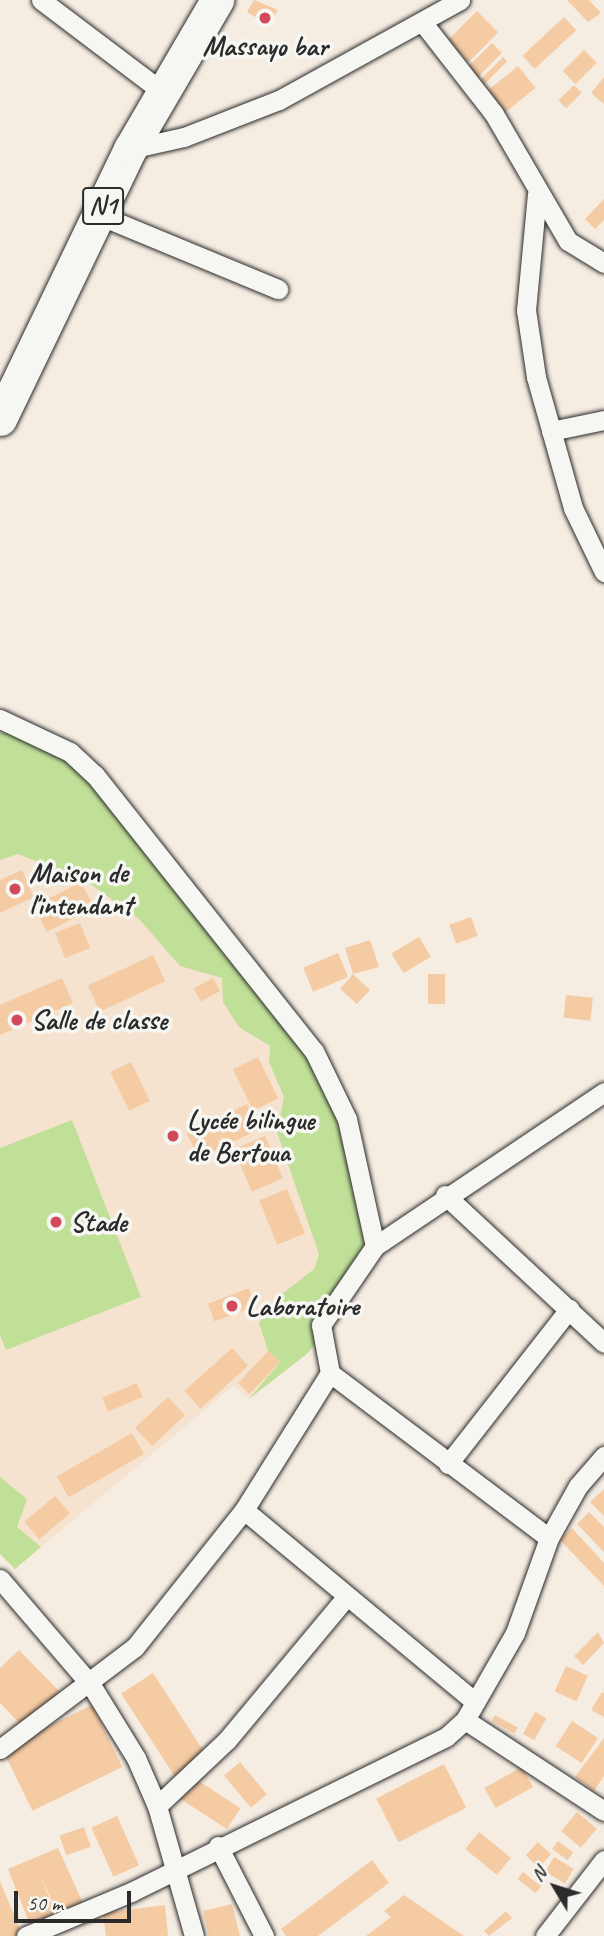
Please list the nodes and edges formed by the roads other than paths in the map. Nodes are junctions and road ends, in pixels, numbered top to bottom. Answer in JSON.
{"nodes":[{"id":1,"x":41,"y":0,"type":"edge"},
{"id":2,"x":217,"y":0,"type":"edge"},
{"id":3,"x":460,"y":0,"type":"edge"},
{"id":4,"x":423,"y":23,"type":"junction"},
{"id":5,"x":160,"y":90,"type":"junction"},
{"id":6,"x":130,"y":149,"type":"junction"},
{"id":7,"x":537,"y":194,"type":"junction"},
{"id":8,"x":99,"y":215,"type":"junction"},
{"id":9,"x":604,"y":263,"type":"edge"},
{"id":10,"x":278,"y":289,"type":"dead end"},
{"id":11,"x":0,"y":419,"type":"edge"},
{"id":12,"x":604,"y":420,"type":"edge"},
{"id":13,"x":551,"y":431,"type":"junction"},
{"id":14,"x":604,"y":572,"type":"edge"},
{"id":15,"x":0,"y":719,"type":"edge"},
{"id":16,"x":604,"y":1092,"type":"edge"},
{"id":17,"x":445,"y":1195,"type":"junction"},
{"id":18,"x":375,"y":1246,"type":"junction"},
{"id":19,"x":569,"y":1309,"type":"junction"},
{"id":20,"x":604,"y":1343,"type":"edge"},
{"id":21,"x":330,"y":1373,"type":"junction"},
{"id":22,"x":604,"y":1456,"type":"edge"},
{"id":23,"x":448,"y":1464,"type":"junction"},
{"id":24,"x":244,"y":1510,"type":"junction"},
{"id":25,"x":549,"y":1538,"type":"junction"},
{"id":26,"x":0,"y":1579,"type":"edge"},
{"id":27,"x":346,"y":1595,"type":"junction"},
{"id":28,"x":90,"y":1685,"type":"junction"},
{"id":29,"x":475,"y":1702,"type":"junction"},
{"id":30,"x":465,"y":1720,"type":"junction"},
{"id":31,"x":0,"y":1749,"type":"edge"},
{"id":32,"x":157,"y":1806,"type":"junction"},
{"id":33,"x":604,"y":1811,"type":"edge"},
{"id":34,"x":218,"y":1846,"type":"junction"},
{"id":35,"x":604,"y":1860,"type":"edge"},
{"id":36,"x":173,"y":1869,"type":"junction"},
{"id":37,"x":26,"y":1936,"type":"edge"},
{"id":38,"x":194,"y":1936,"type":"edge"},
{"id":39,"x":264,"y":1936,"type":"edge"},
{"id":40,"x":545,"y":1936,"type":"edge"}],
"edges":[{"from":1,"to":5,"type":"street"},
{"from":2,"to":5,"type":"highway","number":"N1"},
{"from":3,"to":4,"type":"street"},
{"from":4,"to":6,"type":"street"},
{"from":4,"to":7,"type":"street"},
{"from":5,"to":6,"type":"highway","number":"N1"},
{"from":6,"to":8,"type":"highway","number":"N1"},
{"from":7,"to":9,"type":"street"},
{"from":7,"to":13,"type":"street"},
{"from":8,"to":10,"type":"street"},
{"from":8,"to":11,"type":"highway","number":"N1"},
{"from":12,"to":13,"type":"street"},
{"from":13,"to":14,"type":"street"},
{"from":15,"to":18,"type":"street"},
{"from":16,"to":17,"type":"street"},
{"from":17,"to":18,"type":"street"},
{"from":17,"to":19,"type":"street"},
{"from":18,"to":21,"type":"street"},
{"from":19,"to":20,"type":"street"},
{"from":19,"to":23,"type":"street"},
{"from":21,"to":23,"type":"street"},
{"from":21,"to":24,"type":"street"},
{"from":22,"to":25,"type":"street"},
{"from":23,"to":25,"type":"street"},
{"from":24,"to":27,"type":"street"},
{"from":24,"to":28,"type":"street"},
{"from":25,"to":29,"type":"street"},
{"from":26,"to":28,"type":"street"},
{"from":27,"to":29,"type":"street"},
{"from":27,"to":32,"type":"street"},
{"from":28,"to":31,"type":"street"},
{"from":28,"to":32,"type":"street"},
{"from":29,"to":30,"type":"street"},
{"from":30,"to":33,"type":"street"},
{"from":30,"to":34,"type":"street"},
{"from":32,"to":36,"type":"street"},
{"from":34,"to":36,"type":"street"},
{"from":34,"to":39,"type":"street"},
{"from":35,"to":40,"type":"street"},
{"from":36,"to":37,"type":"street"},
{"from":36,"to":38,"type":"street"}]}
